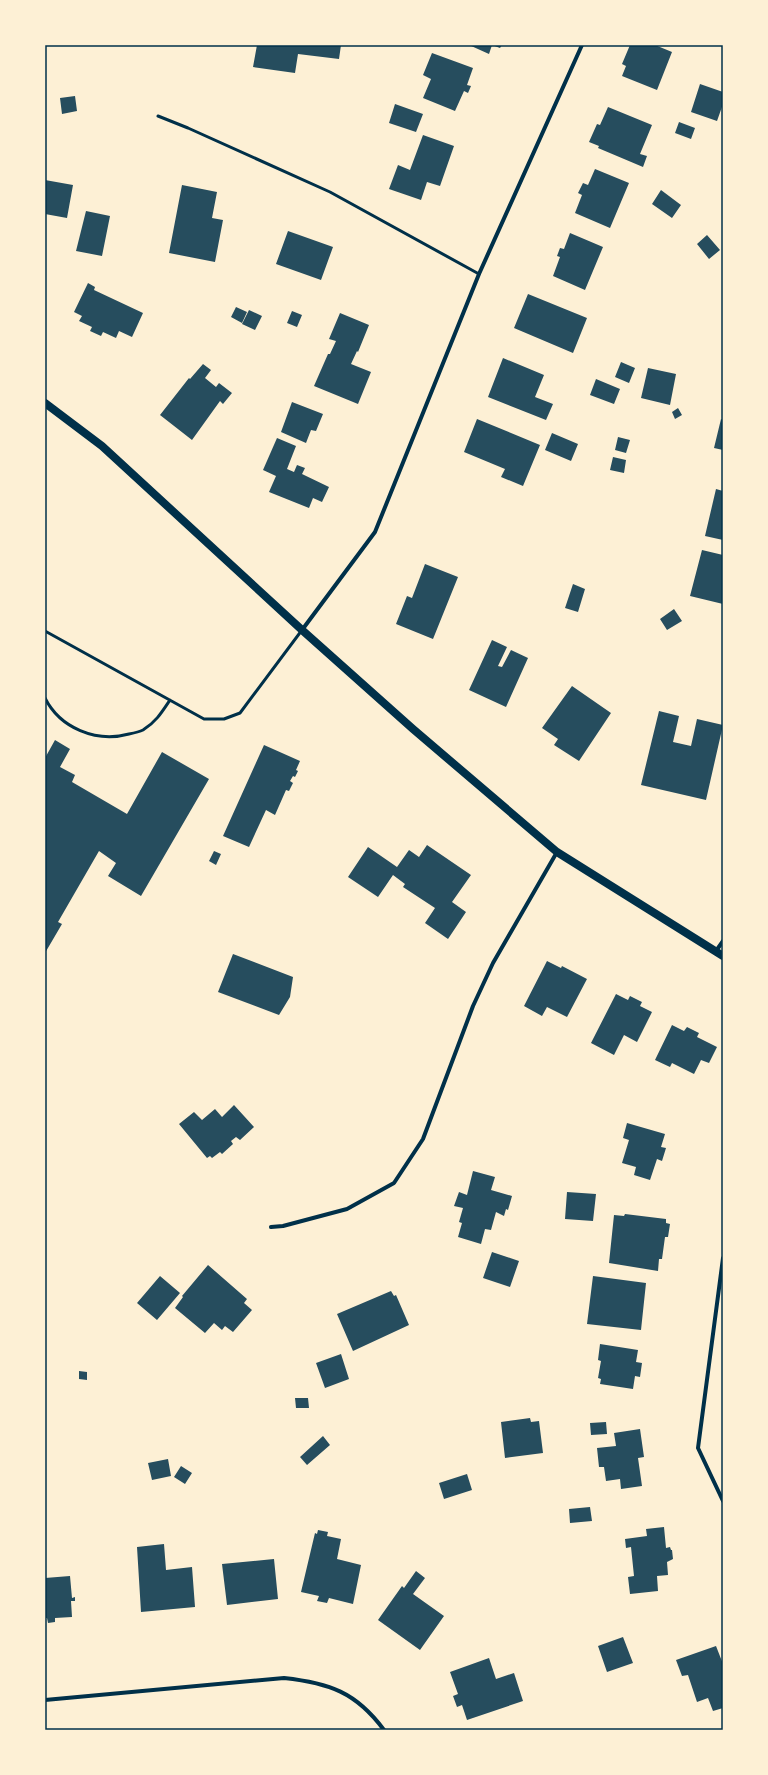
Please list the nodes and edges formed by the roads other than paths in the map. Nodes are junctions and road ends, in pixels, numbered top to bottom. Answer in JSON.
{"nodes":[{"id":1,"x":582,"y":45,"type":"edge"},
{"id":2,"x":158,"y":116,"type":"dead end"},
{"id":3,"x":479,"y":274,"type":"junction"},
{"id":4,"x":45,"y":403,"type":"edge"},
{"id":5,"x":302,"y":630,"type":"junction"},
{"id":6,"x":46,"y":631,"type":"edge"},
{"id":7,"x":45,"y":636,"type":"edge"},
{"id":8,"x":45,"y":698,"type":"edge"},
{"id":9,"x":170,"y":700,"type":"junction"},
{"id":10,"x":557,"y":852,"type":"junction"},
{"id":11,"x":723,"y":941,"type":"edge"},
{"id":12,"x":719,"y":954,"type":"edge"},
{"id":13,"x":271,"y":1227,"type":"dead end"},
{"id":14,"x":723,"y":1258,"type":"edge"},
{"id":15,"x":723,"y":1501,"type":"edge"},
{"id":16,"x":45,"y":1700,"type":"edge"},
{"id":17,"x":384,"y":1730,"type":"edge"}],
"edges":[{"from":1,"to":3,"type":"street"},
{"from":2,"to":3,"type":"lane"},
{"from":3,"to":5,"type":"street"},
{"from":4,"to":5,"type":"main road"},
{"from":5,"to":9,"type":"lane"},
{"from":5,"to":10,"type":"main road"},
{"from":6,"to":7,"type":"lane"},
{"from":6,"to":9,"type":"lane"},
{"from":8,"to":9,"type":"lane"},
{"from":10,"to":12,"type":"main road"},
{"from":10,"to":13,"type":"street"},
{"from":11,"to":12,"type":"street"},
{"from":14,"to":15,"type":"street"},
{"from":16,"to":17,"type":"street"}]}
